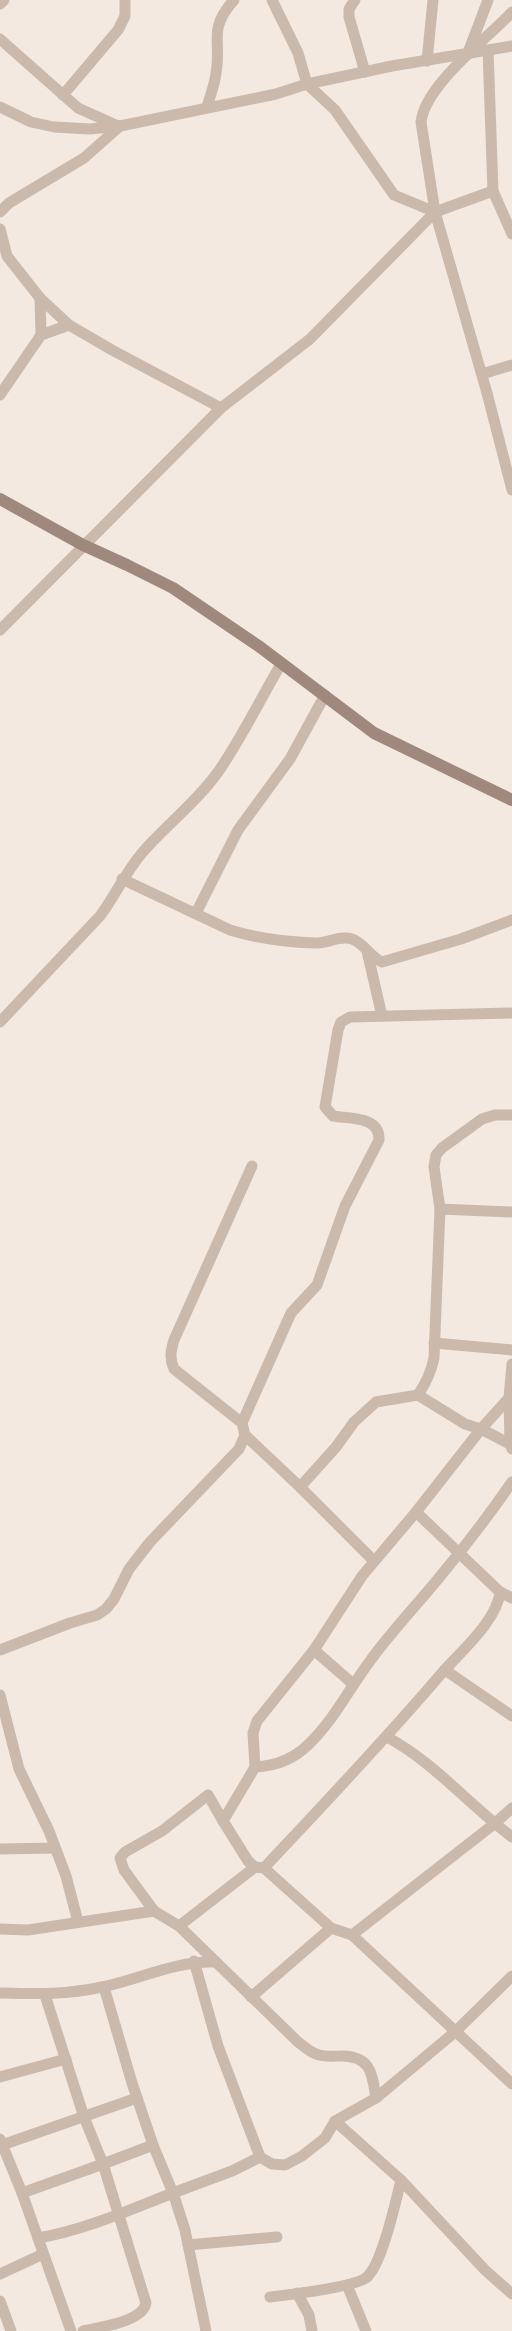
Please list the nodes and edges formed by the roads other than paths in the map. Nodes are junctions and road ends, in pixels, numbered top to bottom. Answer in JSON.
{"nodes":[{"id":1,"x":4,"y":0,"type":"edge"},
{"id":2,"x":125,"y":0,"type":"edge"},
{"id":3,"x":234,"y":0,"type":"edge"},
{"id":4,"x":433,"y":0,"type":"edge"},
{"id":5,"x":488,"y":0,"type":"edge"},
{"id":6,"x":274,"y":1,"type":"edge"},
{"id":7,"x":349,"y":3,"type":"edge"},
{"id":8,"x":0,"y":4,"type":"edge"},
{"id":9,"x":512,"y":12,"type":"edge"},
{"id":10,"x":0,"y":39,"type":"edge"},
{"id":11,"x":512,"y":46,"type":"edge"},
{"id":12,"x":488,"y":50,"type":"junction"},
{"id":13,"x":467,"y":54,"type":"junction"},
{"id":14,"x":427,"y":61,"type":"junction"},
{"id":15,"x":365,"y":72,"type":"junction"},
{"id":16,"x":307,"y":84,"type":"junction"},
{"id":17,"x":63,"y":95,"type":"junction"},
{"id":18,"x":0,"y":107,"type":"edge"},
{"id":19,"x":207,"y":107,"type":"junction"},
{"id":20,"x":120,"y":126,"type":"junction"},
{"id":21,"x":493,"y":191,"type":"junction"},
{"id":22,"x":0,"y":212,"type":"edge"},
{"id":23,"x":435,"y":212,"type":"junction"},
{"id":24,"x":0,"y":229,"type":"edge"},
{"id":25,"x":512,"y":234,"type":"edge"},
{"id":26,"x":40,"y":298,"type":"junction"},
{"id":27,"x":69,"y":325,"type":"junction"},
{"id":28,"x":41,"y":336,"type":"junction"},
{"id":29,"x":512,"y":365,"type":"edge"},
{"id":30,"x":482,"y":374,"type":"junction"},
{"id":31,"x":0,"y":393,"type":"edge"},
{"id":32,"x":221,"y":408,"type":"junction"},
{"id":33,"x":508,"y":462,"type":"edge"},
{"id":34,"x":512,"y":490,"type":"edge"},
{"id":35,"x":0,"y":499,"type":"edge"},
{"id":36,"x":83,"y":546,"type":"junction"},
{"id":37,"x":0,"y":630,"type":"edge"},
{"id":38,"x":281,"y":664,"type":"junction"},
{"id":39,"x":325,"y":696,"type":"junction"},
{"id":40,"x":512,"y":800,"type":"edge"},
{"id":41,"x":122,"y":879,"type":"junction"},
{"id":42,"x":196,"y":913,"type":"junction"},
{"id":43,"x":512,"y":920,"type":"edge"},
{"id":44,"x":366,"y":951,"type":"junction"},
{"id":45,"x":512,"y":1013,"type":"edge"},
{"id":46,"x":382,"y":1016,"type":"junction"},
{"id":47,"x":0,"y":1022,"type":"edge"},
{"id":48,"x":512,"y":1115,"type":"edge"},
{"id":49,"x":252,"y":1166,"type":"dead end"},
{"id":50,"x":440,"y":1209,"type":"junction"},
{"id":51,"x":512,"y":1212,"type":"edge"},
{"id":52,"x":434,"y":1343,"type":"junction"},
{"id":53,"x":512,"y":1350,"type":"edge"},
{"id":54,"x":512,"y":1364,"type":"edge"},
{"id":55,"x":418,"y":1395,"type":"junction"},
{"id":56,"x":509,"y":1398,"type":"junction"},
{"id":57,"x":242,"y":1424,"type":"junction"},
{"id":58,"x":481,"y":1429,"type":"junction"},
{"id":59,"x":245,"y":1435,"type":"junction"},
{"id":60,"x":511,"y":1446,"type":"edge"},
{"id":61,"x":512,"y":1482,"type":"edge"},
{"id":62,"x":300,"y":1487,"type":"junction"},
{"id":63,"x":416,"y":1512,"type":"junction"},
{"id":64,"x":459,"y":1553,"type":"junction"},
{"id":65,"x":374,"y":1561,"type":"junction"},
{"id":66,"x":500,"y":1592,"type":"junction"},
{"id":67,"x":512,"y":1598,"type":"edge"},
{"id":68,"x":0,"y":1650,"type":"edge"},
{"id":69,"x":314,"y":1650,"type":"junction"},
{"id":70,"x":444,"y":1670,"type":"junction"},
{"id":71,"x":353,"y":1684,"type":"junction"},
{"id":72,"x":0,"y":1695,"type":"edge"},
{"id":73,"x":512,"y":1716,"type":"edge"},
{"id":74,"x":387,"y":1737,"type":"junction"},
{"id":75,"x":255,"y":1767,"type":"junction"},
{"id":76,"x":512,"y":1808,"type":"edge"},
{"id":77,"x":223,"y":1821,"type":"junction"},
{"id":78,"x":494,"y":1824,"type":"junction"},
{"id":79,"x":512,"y":1837,"type":"edge"},
{"id":80,"x":55,"y":1848,"type":"junction"},
{"id":81,"x":0,"y":1849,"type":"edge"},
{"id":82,"x":260,"y":1868,"type":"junction"},
{"id":83,"x":154,"y":1911,"type":"junction"},
{"id":84,"x":78,"y":1922,"type":"junction"},
{"id":85,"x":179,"y":1926,"type":"junction"},
{"id":86,"x":331,"y":1928,"type":"junction"},
{"id":87,"x":0,"y":1929,"type":"edge"},
{"id":88,"x":352,"y":1935,"type":"junction"},
{"id":89,"x":194,"y":1961,"type":"junction"},
{"id":90,"x":214,"y":1962,"type":"junction"},
{"id":91,"x":512,"y":1976,"type":"edge"},
{"id":92,"x":104,"y":1987,"type":"junction"},
{"id":93,"x":0,"y":1993,"type":"edge"},
{"id":94,"x":46,"y":1995,"type":"junction"},
{"id":95,"x":251,"y":1997,"type":"junction"},
{"id":96,"x":456,"y":2032,"type":"junction"},
{"id":97,"x":66,"y":2059,"type":"junction"},
{"id":98,"x":0,"y":2077,"type":"edge"},
{"id":99,"x":512,"y":2084,"type":"edge"},
{"id":100,"x":137,"y":2098,"type":"junction"},
{"id":101,"x":376,"y":2098,"type":"junction"},
{"id":102,"x":84,"y":2117,"type":"junction"},
{"id":103,"x":335,"y":2121,"type":"junction"},
{"id":104,"x":1,"y":2142,"type":"edge"},
{"id":105,"x":153,"y":2145,"type":"junction"},
{"id":106,"x":260,"y":2156,"type":"junction"},
{"id":107,"x":102,"y":2164,"type":"junction"},
{"id":108,"x":401,"y":2180,"type":"junction"},
{"id":109,"x":22,"y":2193,"type":"junction"},
{"id":110,"x":173,"y":2193,"type":"junction"},
{"id":111,"x":120,"y":2214,"type":"junction"},
{"id":112,"x":277,"y":2237,"type":"dead end"},
{"id":113,"x":38,"y":2238,"type":"junction"},
{"id":114,"x":188,"y":2245,"type":"junction"},
{"id":115,"x":43,"y":2254,"type":"junction"},
{"id":116,"x":0,"y":2274,"type":"edge"},
{"id":117,"x":347,"y":2285,"type":"junction"},
{"id":118,"x":297,"y":2293,"type":"junction"},
{"id":119,"x":512,"y":2294,"type":"edge"},
{"id":120,"x":270,"y":2297,"type":"dead end"},
{"id":121,"x":0,"y":2301,"type":"edge"},
{"id":122,"x":10,"y":2331,"type":"edge"},
{"id":123,"x":71,"y":2331,"type":"edge"},
{"id":124,"x":83,"y":2331,"type":"edge"},
{"id":125,"x":206,"y":2331,"type":"edge"},
{"id":126,"x":312,"y":2331,"type":"edge"},
{"id":127,"x":366,"y":2331,"type":"edge"}],
"edges":[{"from":1,"to":8,"type":"street"},
{"from":2,"to":17,"type":"street"},
{"from":3,"to":19,"type":"street"},
{"from":4,"to":14,"type":"street"},
{"from":5,"to":13,"type":"street"},
{"from":6,"to":16,"type":"street"},
{"from":7,"to":15,"type":"street"},
{"from":9,"to":13,"type":"street"},
{"from":10,"to":17,"type":"street"},
{"from":11,"to":12,"type":"street"},
{"from":12,"to":13,"type":"street"},
{"from":12,"to":21,"type":"street"},
{"from":13,"to":14,"type":"street"},
{"from":13,"to":23,"type":"street"},
{"from":14,"to":15,"type":"street"},
{"from":15,"to":16,"type":"street"},
{"from":16,"to":19,"type":"street"},
{"from":16,"to":23,"type":"street"},
{"from":17,"to":20,"type":"street"},
{"from":18,"to":20,"type":"street"},
{"from":19,"to":20,"type":"street"},
{"from":20,"to":22,"type":"street"},
{"from":21,"to":23,"type":"street"},
{"from":21,"to":25,"type":"street"},
{"from":23,"to":30,"type":"street"},
{"from":23,"to":32,"type":"street"},
{"from":24,"to":26,"type":"street"},
{"from":26,"to":27,"type":"street"},
{"from":26,"to":28,"type":"street"},
{"from":27,"to":28,"type":"street"},
{"from":27,"to":32,"type":"street"},
{"from":28,"to":31,"type":"street"},
{"from":29,"to":30,"type":"street"},
{"from":30,"to":33,"type":"street"},
{"from":32,"to":36,"type":"street"},
{"from":33,"to":34,"type":"street"},
{"from":35,"to":36,"type":"street"},
{"from":36,"to":37,"type":"street"},
{"from":36,"to":38,"type":"street"},
{"from":38,"to":39,"type":"street"},
{"from":38,"to":41,"type":"street"},
{"from":39,"to":40,"type":"street"},
{"from":39,"to":42,"type":"street"},
{"from":41,"to":42,"type":"street"},
{"from":41,"to":47,"type":"street"},
{"from":42,"to":44,"type":"street"},
{"from":43,"to":44,"type":"street"},
{"from":44,"to":46,"type":"street"},
{"from":45,"to":46,"type":"street"},
{"from":46,"to":57,"type":"street"},
{"from":48,"to":50,"type":"street"},
{"from":49,"to":57,"type":"street"},
{"from":50,"to":51,"type":"street"},
{"from":50,"to":52,"type":"street"},
{"from":52,"to":53,"type":"street"},
{"from":52,"to":55,"type":"street"},
{"from":54,"to":56,"type":"street"},
{"from":55,"to":58,"type":"street"},
{"from":55,"to":62,"type":"street"},
{"from":56,"to":58,"type":"street"},
{"from":56,"to":60,"type":"street"},
{"from":57,"to":59,"type":"street"},
{"from":58,"to":60,"type":"street"},
{"from":58,"to":63,"type":"street"},
{"from":59,"to":62,"type":"street"},
{"from":59,"to":68,"type":"street"},
{"from":61,"to":64,"type":"street"},
{"from":62,"to":65,"type":"street"},
{"from":63,"to":64,"type":"street"},
{"from":63,"to":65,"type":"street"},
{"from":64,"to":66,"type":"street"},
{"from":64,"to":71,"type":"street"},
{"from":65,"to":69,"type":"street"},
{"from":66,"to":67,"type":"street"},
{"from":66,"to":70,"type":"street"},
{"from":69,"to":71,"type":"street"},
{"from":69,"to":75,"type":"street"},
{"from":70,"to":73,"type":"street"},
{"from":70,"to":74,"type":"street"},
{"from":71,"to":75,"type":"street"},
{"from":72,"to":80,"type":"street"},
{"from":74,"to":78,"type":"street"},
{"from":74,"to":82,"type":"street"},
{"from":75,"to":77,"type":"street"},
{"from":76,"to":78,"type":"street"},
{"from":77,"to":82,"type":"street"},
{"from":77,"to":83,"type":"street"},
{"from":78,"to":79,"type":"street"},
{"from":78,"to":88,"type":"street"},
{"from":80,"to":81,"type":"street"},
{"from":80,"to":84,"type":"street"},
{"from":82,"to":85,"type":"street"},
{"from":82,"to":86,"type":"street"},
{"from":83,"to":84,"type":"street"},
{"from":83,"to":85,"type":"street"},
{"from":84,"to":87,"type":"street"},
{"from":85,"to":90,"type":"street"},
{"from":86,"to":88,"type":"street"},
{"from":86,"to":95,"type":"street"},
{"from":88,"to":96,"type":"street"},
{"from":89,"to":90,"type":"street"},
{"from":89,"to":92,"type":"street"},
{"from":89,"to":106,"type":"street"},
{"from":90,"to":95,"type":"street"},
{"from":91,"to":96,"type":"street"},
{"from":92,"to":94,"type":"street"},
{"from":92,"to":100,"type":"street"},
{"from":93,"to":94,"type":"street"},
{"from":94,"to":97,"type":"street"},
{"from":95,"to":101,"type":"street"},
{"from":96,"to":99,"type":"street"},
{"from":96,"to":101,"type":"street"},
{"from":97,"to":98,"type":"street"},
{"from":97,"to":102,"type":"street"},
{"from":100,"to":102,"type":"street"},
{"from":100,"to":105,"type":"street"},
{"from":101,"to":103,"type":"street"},
{"from":102,"to":104,"type":"street"},
{"from":102,"to":107,"type":"street"},
{"from":103,"to":106,"type":"street"},
{"from":103,"to":108,"type":"street"},
{"from":104,"to":109,"type":"street"},
{"from":105,"to":107,"type":"street"},
{"from":105,"to":110,"type":"street"},
{"from":106,"to":110,"type":"street"},
{"from":107,"to":109,"type":"street"},
{"from":107,"to":111,"type":"street"},
{"from":108,"to":117,"type":"street"},
{"from":108,"to":119,"type":"street"},
{"from":109,"to":113,"type":"street"},
{"from":110,"to":111,"type":"street"},
{"from":110,"to":114,"type":"street"},
{"from":111,"to":113,"type":"street"},
{"from":111,"to":124,"type":"street"},
{"from":112,"to":114,"type":"street"},
{"from":113,"to":115,"type":"street"},
{"from":114,"to":125,"type":"street"},
{"from":115,"to":116,"type":"street"},
{"from":115,"to":123,"type":"street"},
{"from":117,"to":118,"type":"street"},
{"from":117,"to":127,"type":"street"},
{"from":118,"to":120,"type":"street"},
{"from":118,"to":126,"type":"street"},
{"from":121,"to":122,"type":"street"}]}
